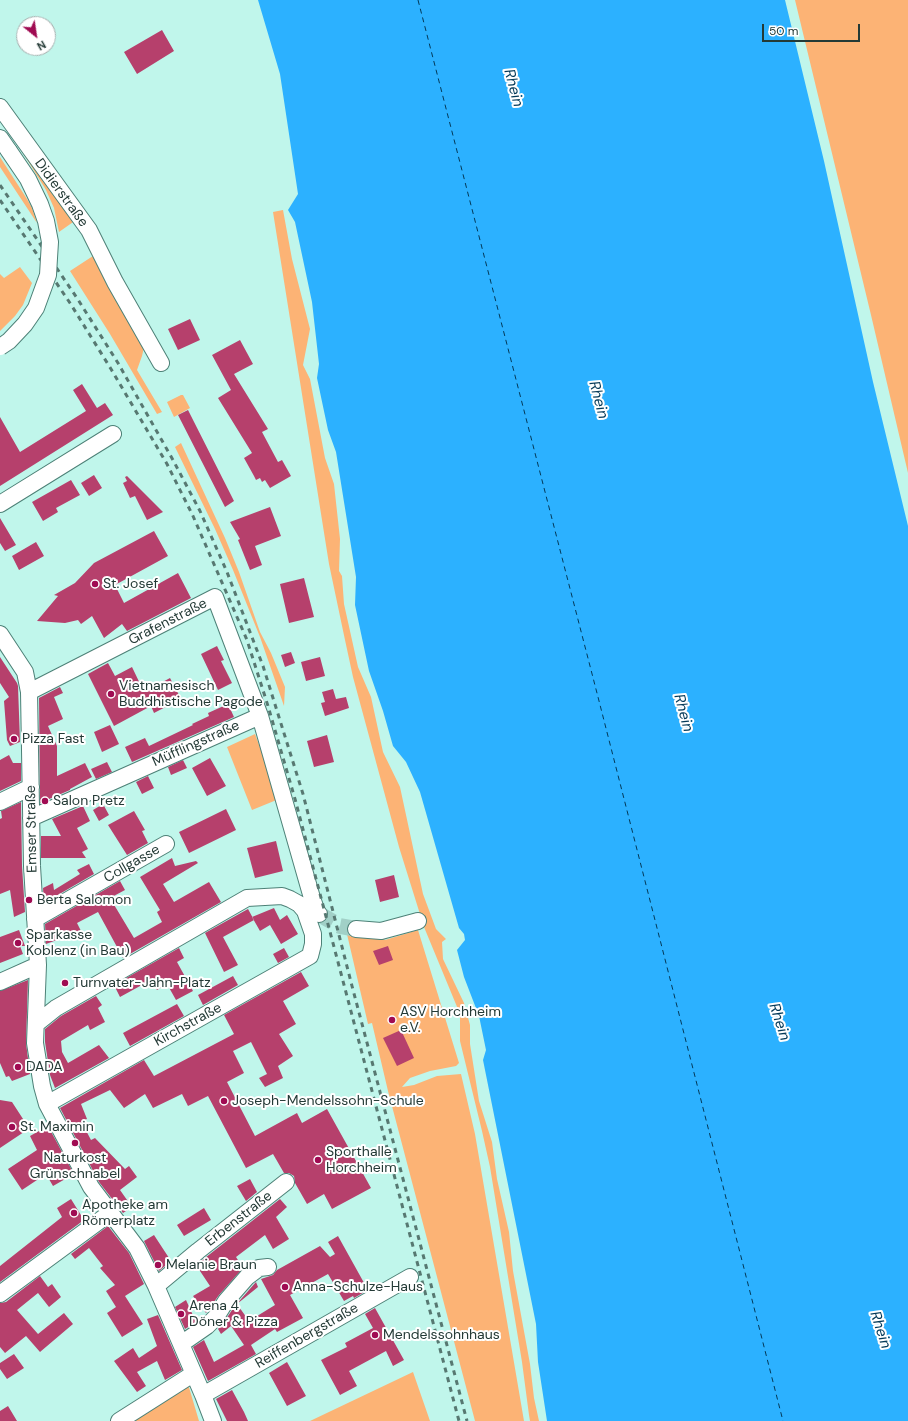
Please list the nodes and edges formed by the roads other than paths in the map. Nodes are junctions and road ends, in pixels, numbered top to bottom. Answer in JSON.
{"nodes":[{"id":1,"x":0,"y":107,"type":"edge"},
{"id":2,"x":0,"y":138,"type":"edge"},
{"id":3,"x":0,"y":347,"type":"edge"},
{"id":4,"x":161,"y":363,"type":"dead end"},
{"id":5,"x":112,"y":434,"type":"dead end"},
{"id":6,"x":0,"y":504,"type":"edge"},
{"id":7,"x":0,"y":634,"type":"edge"},
{"id":8,"x":29,"y":692,"type":"junction"},
{"id":9,"x":260,"y":716,"type":"junction"},
{"id":10,"x":31,"y":787,"type":"junction"},
{"id":11,"x":0,"y":802,"type":"edge"},
{"id":12,"x":31,"y":818,"type":"junction"},
{"id":13,"x":166,"y":844,"type":"dead end"},
{"id":14,"x":319,"y":914,"type":"tunnel mouth"},
{"id":15,"x":36,"y":919,"type":"junction"},
{"id":16,"x":418,"y":921,"type":"dead end"},
{"id":17,"x":356,"y":930,"type":"tunnel mouth"},
{"id":18,"x":38,"y":965,"type":"junction"},
{"id":19,"x":0,"y":982,"type":"edge"},
{"id":20,"x":36,"y":1024,"type":"junction"},
{"id":21,"x":47,"y":1104,"type":"junction"},
{"id":22,"x":286,"y":1182,"type":"dead end"},
{"id":23,"x":110,"y":1213,"type":"junction"},
{"id":24,"x":268,"y":1267,"type":"dead end"},
{"id":25,"x":410,"y":1276,"type":"dead end"},
{"id":26,"x":156,"y":1286,"type":"junction"},
{"id":27,"x":0,"y":1294,"type":"edge"},
{"id":28,"x":181,"y":1344,"type":"junction"},
{"id":29,"x":193,"y":1374,"type":"junction"},
{"id":30,"x":204,"y":1395,"type":"junction"},
{"id":31,"x":119,"y":1421,"type":"edge"},
{"id":32,"x":213,"y":1421,"type":"edge"}],
"edges":[{"from":1,"to":4,"type":"street","name":"Didierstraße"},
{"from":2,"to":3,"type":"street","name":"Didierstraße","bridge":true},
{"from":5,"to":6,"type":"street"},
{"from":7,"to":8,"type":"street","name":"Emser Straße"},
{"from":8,"to":9,"type":"street","name":"Grafenstraße"},
{"from":8,"to":10,"type":"street","name":"Emser Straße"},
{"from":9,"to":12,"type":"street","name":"Müfflingstraße"},
{"from":9,"to":14,"type":"street"},
{"from":10,"to":11,"type":"street"},
{"from":10,"to":12,"type":"street","name":"Emser Straße"},
{"from":12,"to":15,"type":"street","name":"Emser Straße"},
{"from":13,"to":15,"type":"street","name":"Collgasse"},
{"from":15,"to":18,"type":"street","name":"Emser Straße"},
{"from":16,"to":17,"type":"street"},
{"from":18,"to":19,"type":"street"},
{"from":18,"to":20,"type":"street","name":"Emser Straße"},
{"from":20,"to":21,"type":"street","name":"Emser Straße"},
{"from":20,"to":21,"type":"street","name":"Kirchstraße"},
{"from":21,"to":23,"type":"street","name":"Emser Straße"},
{"from":22,"to":26,"type":"street","name":"Erbenstraße"},
{"from":23,"to":26,"type":"street","name":"Emser Straße"},
{"from":23,"to":27,"type":"street"},
{"from":24,"to":28,"type":"street"},
{"from":25,"to":30,"type":"street","name":"Reiffenbergstraße"},
{"from":26,"to":28,"type":"street","name":"Emser Straße"},
{"from":28,"to":29,"type":"street","name":"Emser Straße"},
{"from":29,"to":30,"type":"street","name":"Emser Straße"},
{"from":29,"to":31,"type":"street"},
{"from":30,"to":32,"type":"street","name":"Emser Straße"}]}
